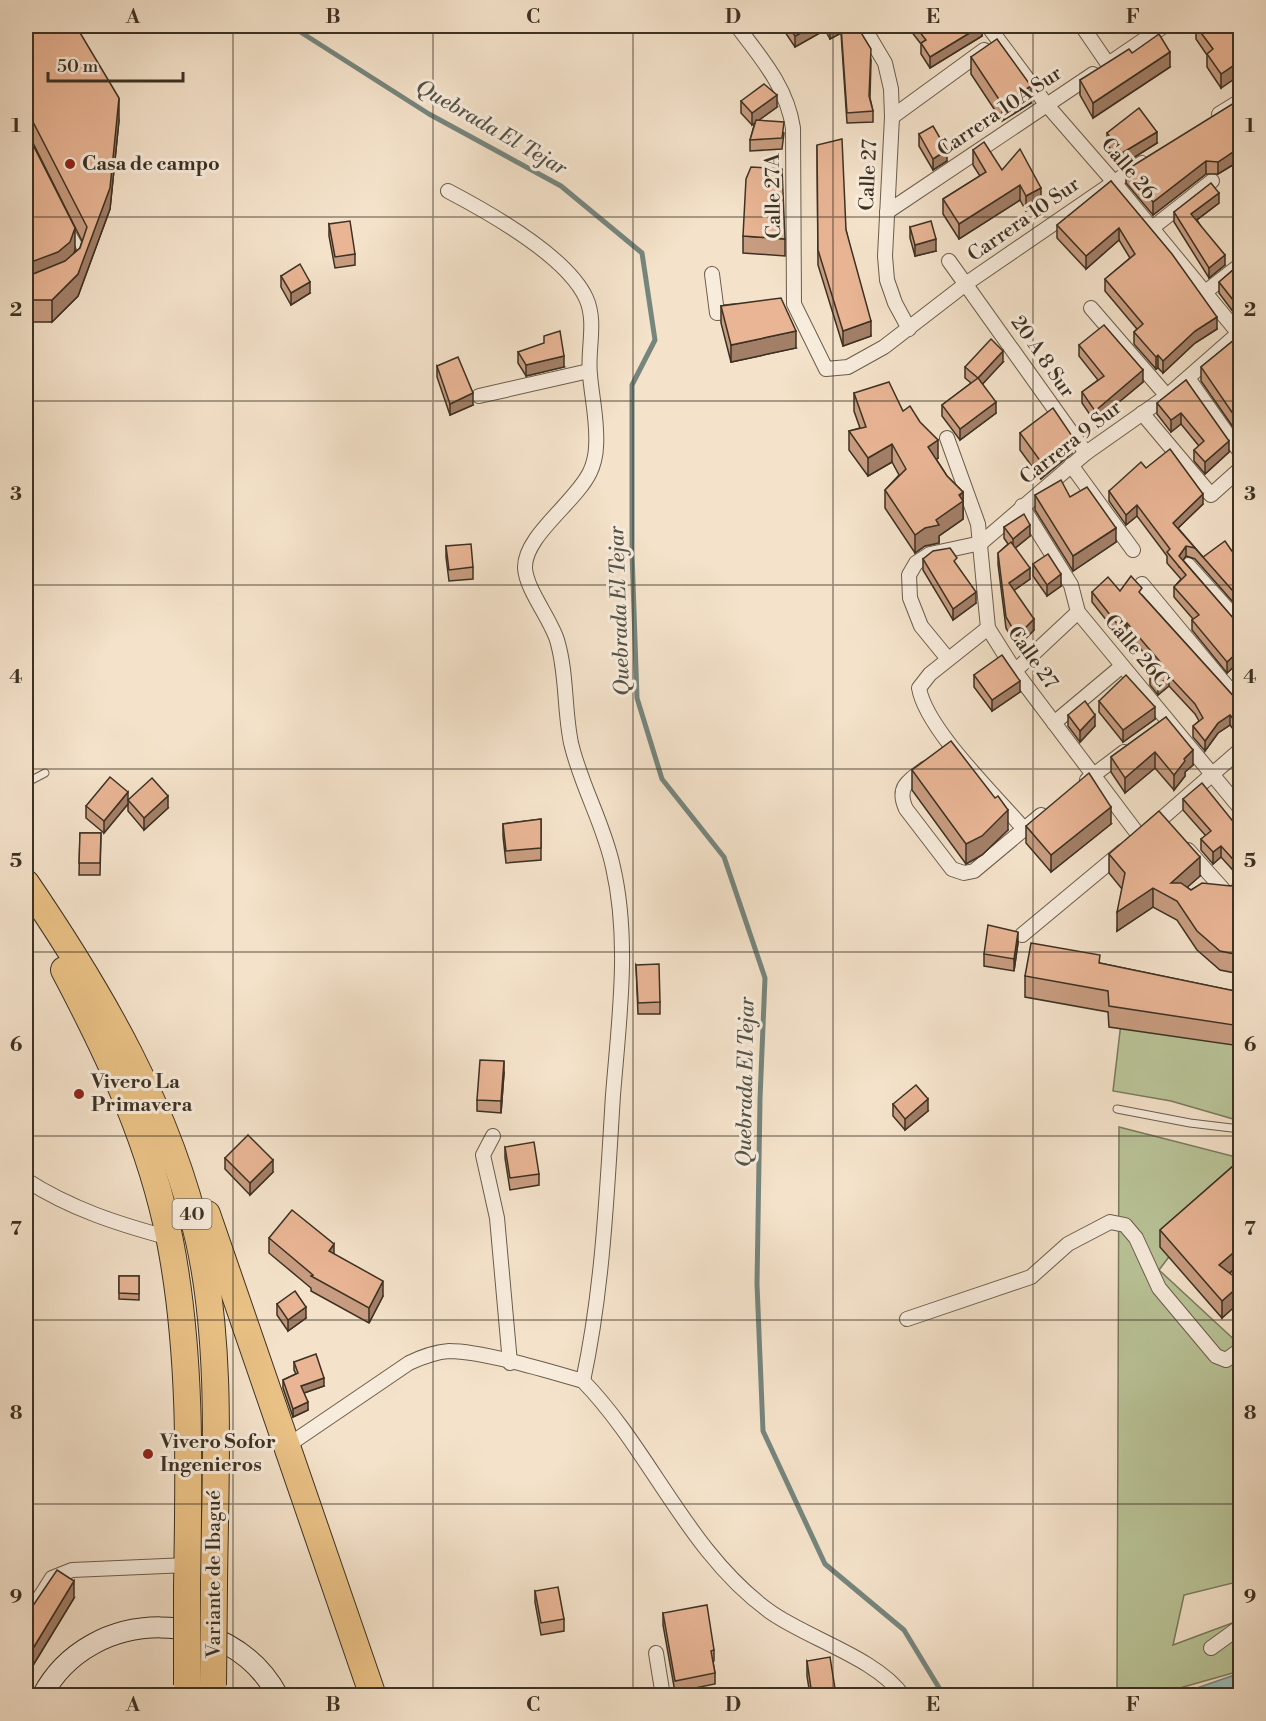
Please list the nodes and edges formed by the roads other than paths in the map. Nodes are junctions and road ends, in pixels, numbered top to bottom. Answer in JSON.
{"nodes":[{"id":1,"x":738,"y":26,"type":"edge"},
{"id":2,"x":863,"y":26,"type":"edge"},
{"id":3,"x":988,"y":26,"type":"edge"},
{"id":4,"x":1082,"y":26,"type":"edge"},
{"id":5,"x":1164,"y":26,"type":"edge"},
{"id":6,"x":998,"y":40,"type":"junction"},
{"id":7,"x":1108,"y":64,"type":"junction"},
{"id":8,"x":1240,"y":100,"type":"edge"},
{"id":9,"x":1046,"y":104,"type":"junction"},
{"id":10,"x":892,"y":117,"type":"junction"},
{"id":11,"x":1211,"y":119,"type":"edge"},
{"id":12,"x":1152,"y":156,"type":"edge"},
{"id":13,"x":1113,"y":181,"type":"junction"},
{"id":14,"x":1212,"y":181,"type":"edge"},
{"id":15,"x":448,"y":191,"type":"dead end"},
{"id":16,"x":887,"y":212,"type":"junction"},
{"id":17,"x":68,"y":226,"type":"edge"},
{"id":18,"x":1152,"y":228,"type":"junction"},
{"id":19,"x":81,"y":260,"type":"edge"},
{"id":20,"x":949,"y":261,"type":"dead end"},
{"id":21,"x":1240,"y":265,"type":"edge"},
{"id":22,"x":712,"y":274,"type":"dead end"},
{"id":23,"x":967,"y":283,"type":"junction"},
{"id":24,"x":1204,"y":293,"type":"junction"},
{"id":25,"x":1091,"y":308,"type":"dead end"},
{"id":26,"x":750,"y":309,"type":"edge"},
{"id":27,"x":909,"y":329,"type":"junction"},
{"id":28,"x":1240,"y":334,"type":"edge"},
{"id":29,"x":831,"y":370,"type":"joint"},
{"id":30,"x":589,"y":371,"type":"junction"},
{"id":31,"x":1188,"y":378,"type":"junction"},
{"id":32,"x":479,"y":396,"type":"dead end"},
{"id":33,"x":1167,"y":396,"type":"junction"},
{"id":34,"x":1142,"y":413,"type":"junction"},
{"id":35,"x":947,"y":438,"type":"dead end"},
{"id":36,"x":1240,"y":452,"type":"edge"},
{"id":37,"x":1086,"y":453,"type":"junction"},
{"id":38,"x":1071,"y":465,"type":"junction"},
{"id":39,"x":1240,"y":469,"type":"edge"},
{"id":40,"x":1022,"y":506,"type":"junction"},
{"id":41,"x":981,"y":543,"type":"junction"},
{"id":42,"x":1133,"y":550,"type":"dead end"},
{"id":43,"x":1188,"y":565,"type":"edge"},
{"id":44,"x":1142,"y":584,"type":"edge"},
{"id":45,"x":1078,"y":612,"type":"junction"},
{"id":46,"x":1238,"y":616,"type":"edge"},
{"id":47,"x":988,"y":628,"type":"junction"},
{"id":48,"x":948,"y":659,"type":"junction"},
{"id":49,"x":1122,"y":666,"type":"junction"},
{"id":50,"x":1015,"y":671,"type":"junction"},
{"id":51,"x":1240,"y":702,"type":"edge"},
{"id":52,"x":1054,"y":723,"type":"junction"},
{"id":53,"x":1140,"y":740,"type":"edge"},
{"id":54,"x":954,"y":748,"type":"junction"},
{"id":55,"x":1240,"y":750,"type":"edge"},
{"id":56,"x":45,"y":773,"type":"dead end"},
{"id":57,"x":1213,"y":774,"type":"junction"},
{"id":58,"x":1094,"y":775,"type":"junction"},
{"id":59,"x":26,"y":783,"type":"edge"},
{"id":60,"x":1076,"y":788,"type":"edge"},
{"id":61,"x":1050,"y":808,"type":"edge"},
{"id":62,"x":1240,"y":808,"type":"edge"},
{"id":63,"x":1023,"y":828,"type":"junction"},
{"id":64,"x":1169,"y":828,"type":"junction"},
{"id":65,"x":1140,"y":837,"type":"junction"},
{"id":66,"x":26,"y":883,"type":"edge"},
{"id":67,"x":1230,"y":896,"type":"edge"},
{"id":68,"x":26,"y":913,"type":"edge"},
{"id":69,"x":1022,"y":935,"type":"dead end"},
{"id":70,"x":1117,"y":1109,"type":"dead end"},
{"id":71,"x":1240,"y":1129,"type":"edge"},
{"id":72,"x":493,"y":1136,"type":"dead end"},
{"id":73,"x":179,"y":1166,"type":"junction"},
{"id":74,"x":26,"y":1180,"type":"edge"},
{"id":75,"x":170,"y":1238,"type":"junction"},
{"id":76,"x":907,"y":1319,"type":"dead end"},
{"id":77,"x":1240,"y":1350,"type":"edge"},
{"id":78,"x":510,"y":1363,"type":"junction"},
{"id":79,"x":583,"y":1381,"type":"junction"},
{"id":80,"x":287,"y":1446,"type":"junction"},
{"id":81,"x":187,"y":1575,"type":"junction"},
{"id":82,"x":26,"y":1619,"type":"edge"},
{"id":83,"x":1240,"y":1627,"type":"edge"},
{"id":84,"x":1211,"y":1648,"type":"dead end"},
{"id":85,"x":656,"y":1653,"type":"dead end"},
{"id":86,"x":187,"y":1690,"type":"edge"},
{"id":87,"x":213,"y":1690,"type":"edge"},
{"id":88,"x":42,"y":1695,"type":"edge"},
{"id":89,"x":278,"y":1695,"type":"edge"},
{"id":90,"x":373,"y":1695,"type":"edge"},
{"id":91,"x":663,"y":1695,"type":"edge"},
{"id":92,"x":903,"y":1695,"type":"edge"}],
"edges":[{"from":1,"to":29,"type":"street","name":"Calle 27A"},
{"from":2,"to":10,"type":"street","name":"Calle 27"},
{"from":3,"to":6,"type":"street","name":"Calle 26"},
{"from":4,"to":7,"type":"street"},
{"from":5,"to":7,"type":"street","name":"Carrera 10A Sur"},
{"from":6,"to":9,"type":"street","name":"Calle 26"},
{"from":6,"to":10,"type":"street"},
{"from":7,"to":9,"type":"street","name":"Carrera 10A Sur"},
{"from":8,"to":11,"type":"street"},
{"from":9,"to":13,"type":"street","name":"Calle 26"},
{"from":9,"to":16,"type":"street","name":"Carrera 10A Sur"},
{"from":10,"to":16,"type":"street","name":"Calle 27"},
{"from":12,"to":13,"type":"street","name":"Carrera 10 Sur"},
{"from":13,"to":18,"type":"street","name":"Calle 26"},
{"from":13,"to":23,"type":"street","name":"Carrera 10 Sur"},
{"from":14,"to":18,"type":"street"},
{"from":15,"to":30,"type":"street"},
{"from":16,"to":27,"type":"street","name":"Calle 27"},
{"from":17,"to":19,"type":"lane"},
{"from":18,"to":24,"type":"street","name":"Calle 26"},
{"from":20,"to":23,"type":"street","name":"20 A 8 Sur"},
{"from":21,"to":24,"type":"street"},
{"from":22,"to":26,"type":"street"},
{"from":23,"to":27,"type":"street","name":"Carrera 10 Sur"},
{"from":23,"to":37,"type":"street","name":"20 A 8 Sur"},
{"from":24,"to":28,"type":"street","name":"Calle 26"},
{"from":25,"to":33,"type":"street"},
{"from":27,"to":29,"type":"street","name":"Carrera 10 Sur"},
{"from":28,"to":31,"type":"street","name":"Carrera 9 Sur"},
{"from":30,"to":32,"type":"street"},
{"from":30,"to":79,"type":"street"},
{"from":31,"to":33,"type":"street","name":"Carrera 9 Sur"},
{"from":31,"to":36,"type":"street"},
{"from":33,"to":34,"type":"street","name":"Carrera 9 Sur"},
{"from":34,"to":37,"type":"street","name":"Carrera 9 Sur"},
{"from":34,"to":39,"type":"street"},
{"from":35,"to":41,"type":"street","name":"Calle 27"},
{"from":37,"to":38,"type":"street","name":"Carrera 9 Sur"},
{"from":38,"to":40,"type":"street","name":"Carrera 9 Sur"},
{"from":38,"to":42,"type":"street"},
{"from":40,"to":41,"type":"street","name":"Carrera 9 Sur"},
{"from":40,"to":45,"type":"street","name":"Calle 26C"},
{"from":41,"to":47,"type":"street","name":"Calle 27"},
{"from":41,"to":48,"type":"street","name":"Carrera 9 Sur"},
{"from":43,"to":46,"type":"street"},
{"from":44,"to":51,"type":"street"},
{"from":45,"to":49,"type":"street","name":"Calle 26C"},
{"from":45,"to":50,"type":"street"},
{"from":47,"to":48,"type":"street"},
{"from":47,"to":50,"type":"street","name":"Calle 27"},
{"from":48,"to":54,"type":"street"},
{"from":49,"to":52,"type":"street"},
{"from":49,"to":57,"type":"street","name":"Calle 26C"},
{"from":50,"to":52,"type":"street","name":"Calle 27"},
{"from":52,"to":58,"type":"street","name":"Calle 27"},
{"from":53,"to":58,"type":"street"},
{"from":54,"to":63,"type":"street"},
{"from":54,"to":63,"type":"street"},
{"from":55,"to":57,"type":"street"},
{"from":56,"to":59,"type":"lane"},
{"from":57,"to":62,"type":"street","name":"Calle 26C"},
{"from":57,"to":64,"type":"street"},
{"from":58,"to":60,"type":"street"},
{"from":58,"to":65,"type":"street","name":"Calle 27"},
{"from":61,"to":63,"type":"street"},
{"from":64,"to":65,"type":"street"},
{"from":64,"to":67,"type":"street"},
{"from":65,"to":69,"type":"street"},
{"from":66,"to":73,"type":"highway","name":"Variante de Ibagué","number":"40"},
{"from":68,"to":75,"type":"highway","name":"Variante de Ibagué","number":"40"},
{"from":70,"to":71,"type":"lane"},
{"from":72,"to":78,"type":"street"},
{"from":73,"to":80,"type":"highway"},
{"from":73,"to":87,"type":"highway","name":"Variante de Ibagué","number":"40","bridge":true},
{"from":74,"to":75,"type":"street"},
{"from":75,"to":81,"type":"highway","name":"Variante de Ibagué","number":"40"},
{"from":76,"to":77,"type":"street"},
{"from":78,"to":79,"type":"street"},
{"from":78,"to":80,"type":"street"},
{"from":79,"to":92,"type":"street"},
{"from":80,"to":90,"type":"highway"},
{"from":81,"to":82,"type":"street"},
{"from":81,"to":86,"type":"highway","name":"Variante de Ibagué","number":"40","bridge":true},
{"from":83,"to":84,"type":"street"},
{"from":85,"to":91,"type":"street"},
{"from":88,"to":89,"type":"main road"}]}
